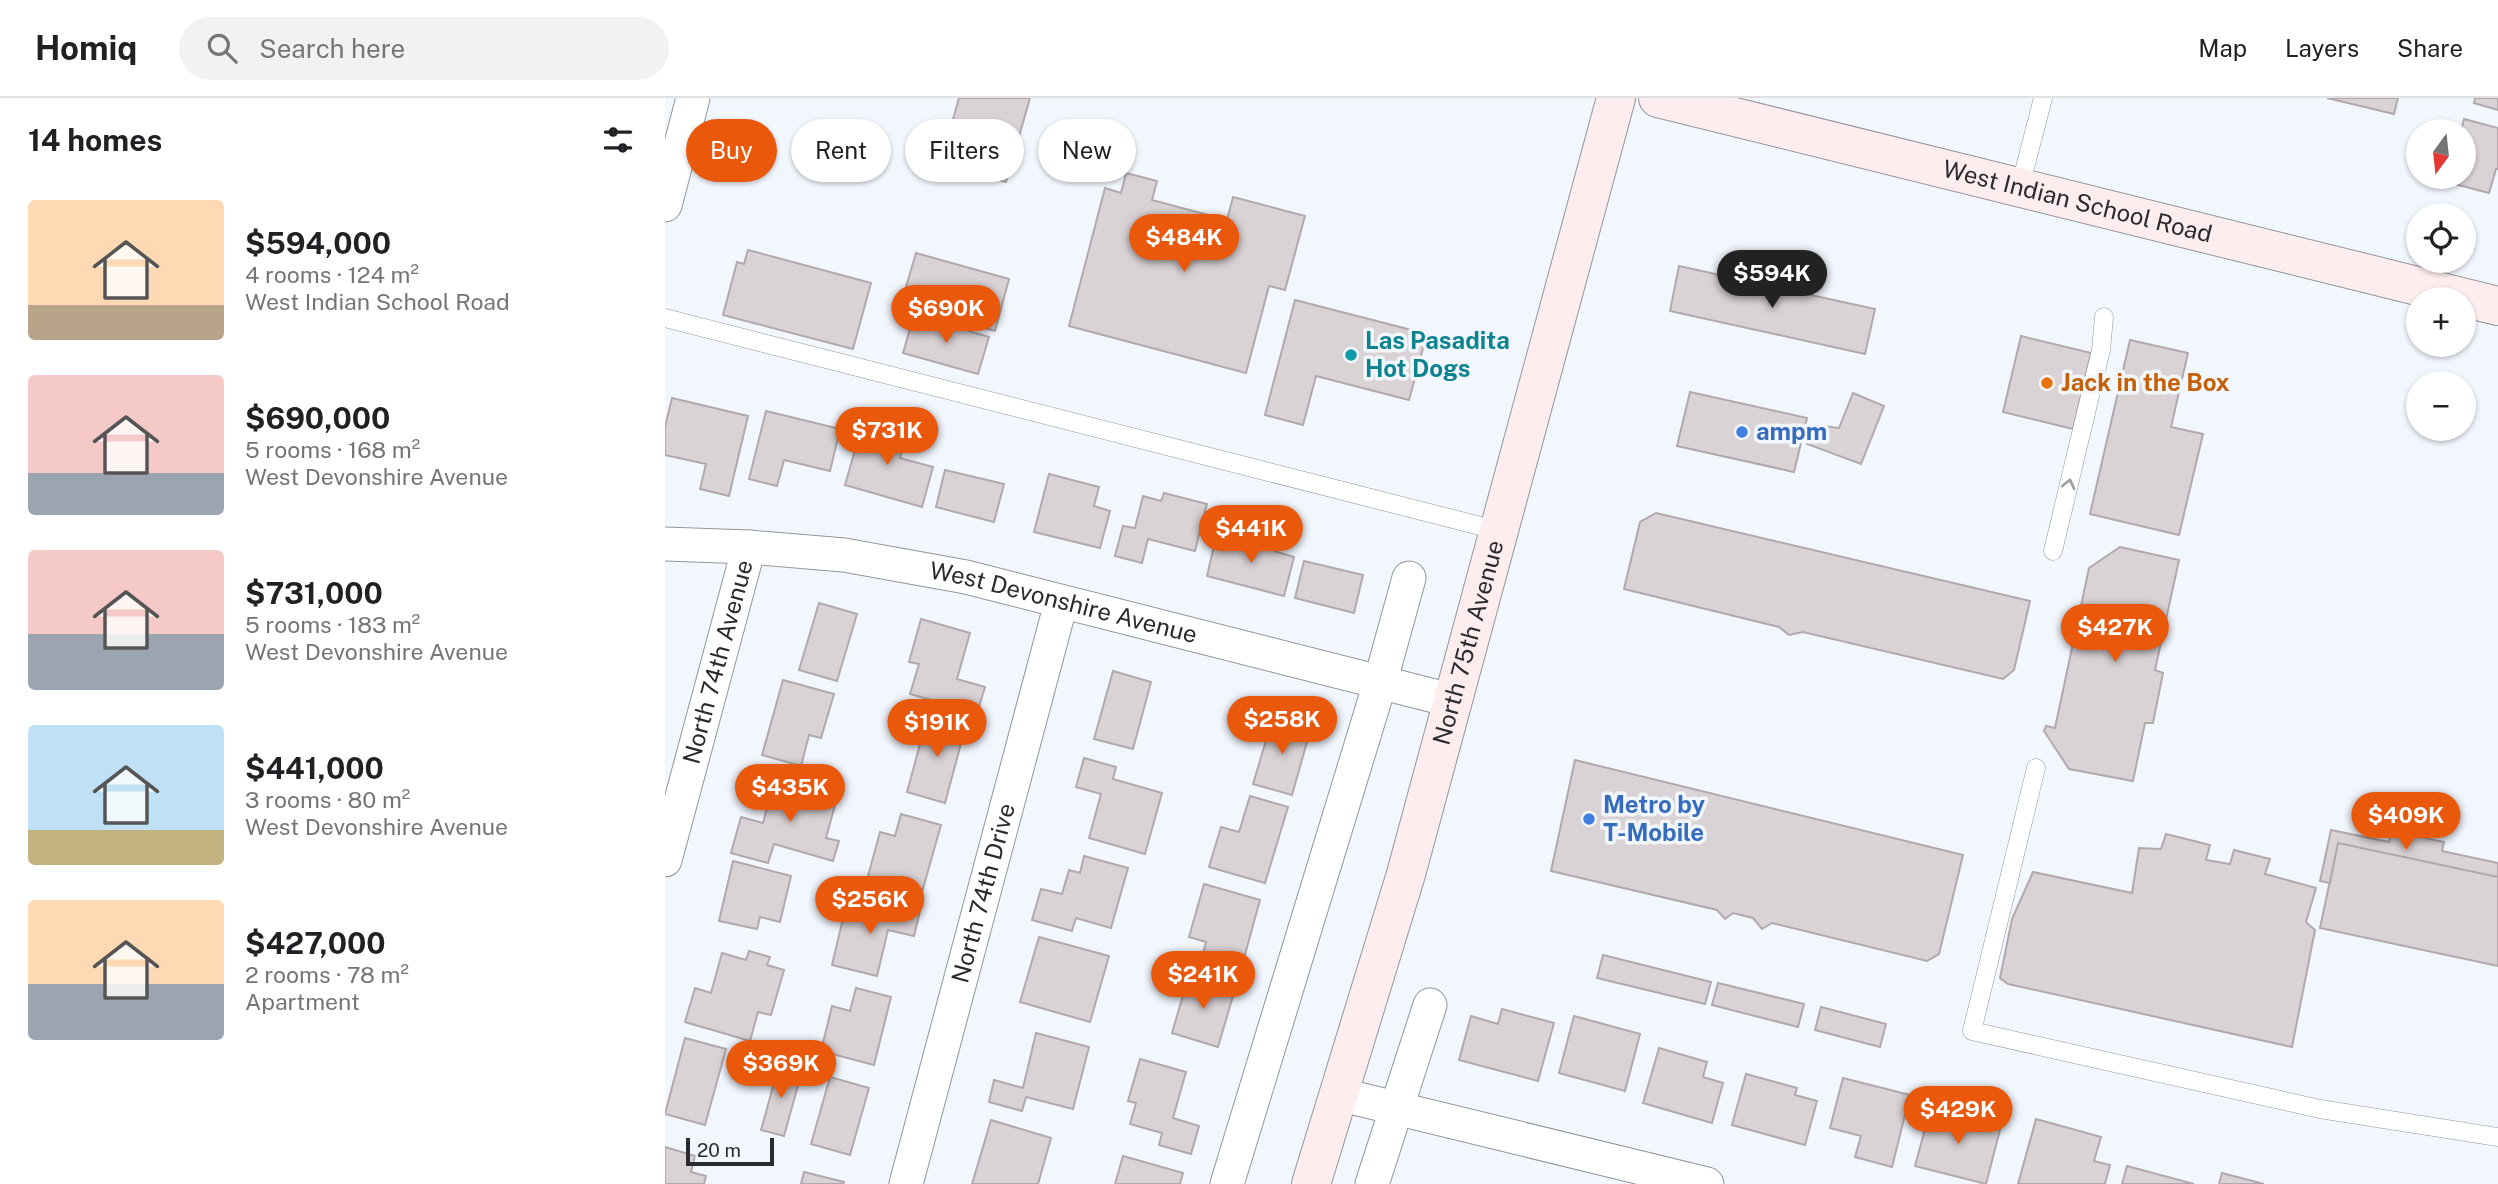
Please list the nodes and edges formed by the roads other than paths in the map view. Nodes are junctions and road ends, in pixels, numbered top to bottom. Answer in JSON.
{"nodes":[{"id":1,"x":693,"y":98,"type":"edge"},
{"id":2,"x":1616,"y":98,"type":"edge"},
{"id":3,"x":1658,"y":98,"type":"edge"},
{"id":4,"x":2043,"y":98,"type":"edge"},
{"id":5,"x":2020,"y":187,"type":"junction"},
{"id":6,"x":665,"y":205,"type":"edge"},
{"id":7,"x":2498,"y":306,"type":"edge"},
{"id":8,"x":2104,"y":317,"type":"dead end"},
{"id":9,"x":665,"y":318,"type":"edge"},
{"id":10,"x":1500,"y":531,"type":"junction"},
{"id":11,"x":665,"y":544,"type":"edge"},
{"id":12,"x":749,"y":547,"type":"junction"},
{"id":13,"x":2053,"y":551,"type":"dead end"},
{"id":14,"x":1409,"y":578,"type":"dead end"},
{"id":15,"x":1062,"y":603,"type":"junction"},
{"id":16,"x":1380,"y":683,"type":"junction"},
{"id":17,"x":1454,"y":701,"type":"junction"},
{"id":18,"x":2036,"y":768,"type":"dead end"},
{"id":19,"x":665,"y":860,"type":"edge"},
{"id":20,"x":1430,"y":1005,"type":"dead end"},
{"id":21,"x":1338,"y":1094,"type":"junction"},
{"id":22,"x":1396,"y":1110,"type":"junction"},
{"id":23,"x":2498,"y":1137,"type":"edge"},
{"id":24,"x":906,"y":1184,"type":"edge"},
{"id":25,"x":1227,"y":1184,"type":"edge"},
{"id":26,"x":1311,"y":1184,"type":"edge"},
{"id":27,"x":1373,"y":1184,"type":"edge"},
{"id":28,"x":1707,"y":1184,"type":"edge"}],
"edges":[{"from":1,"to":6,"type":"street"},
{"from":2,"to":10,"type":"main road","name":"North 75th Avenue"},
{"from":3,"to":5,"type":"main road","name":"West Indian School Road"},
{"from":4,"to":5,"type":"lane"},
{"from":5,"to":7,"type":"main road","name":"West Indian School Road"},
{"from":13,"to":8,"type":"lane","one_way":true},
{"from":9,"to":10,"type":"lane"},
{"from":10,"to":17,"type":"main road","name":"North 75th Avenue"},
{"from":11,"to":12,"type":"street","name":"West Devonshire Avenue"},
{"from":12,"to":15,"type":"street","name":"West Devonshire Avenue"},
{"from":12,"to":19,"type":"street","name":"North 74th Avenue"},
{"from":14,"to":16,"type":"street"},
{"from":15,"to":16,"type":"street","name":"West Devonshire Avenue"},
{"from":15,"to":24,"type":"street","name":"North 74th Drive"},
{"from":16,"to":17,"type":"street","name":"West Devonshire Avenue"},
{"from":16,"to":25,"type":"street"},
{"from":17,"to":21,"type":"main road","name":"North 75th Avenue"},
{"from":18,"to":23,"type":"lane"},
{"from":20,"to":22,"type":"street"},
{"from":21,"to":22,"type":"street"},
{"from":21,"to":26,"type":"main road","name":"North 75th Avenue"},
{"from":22,"to":27,"type":"street"},
{"from":22,"to":28,"type":"street"}]}
